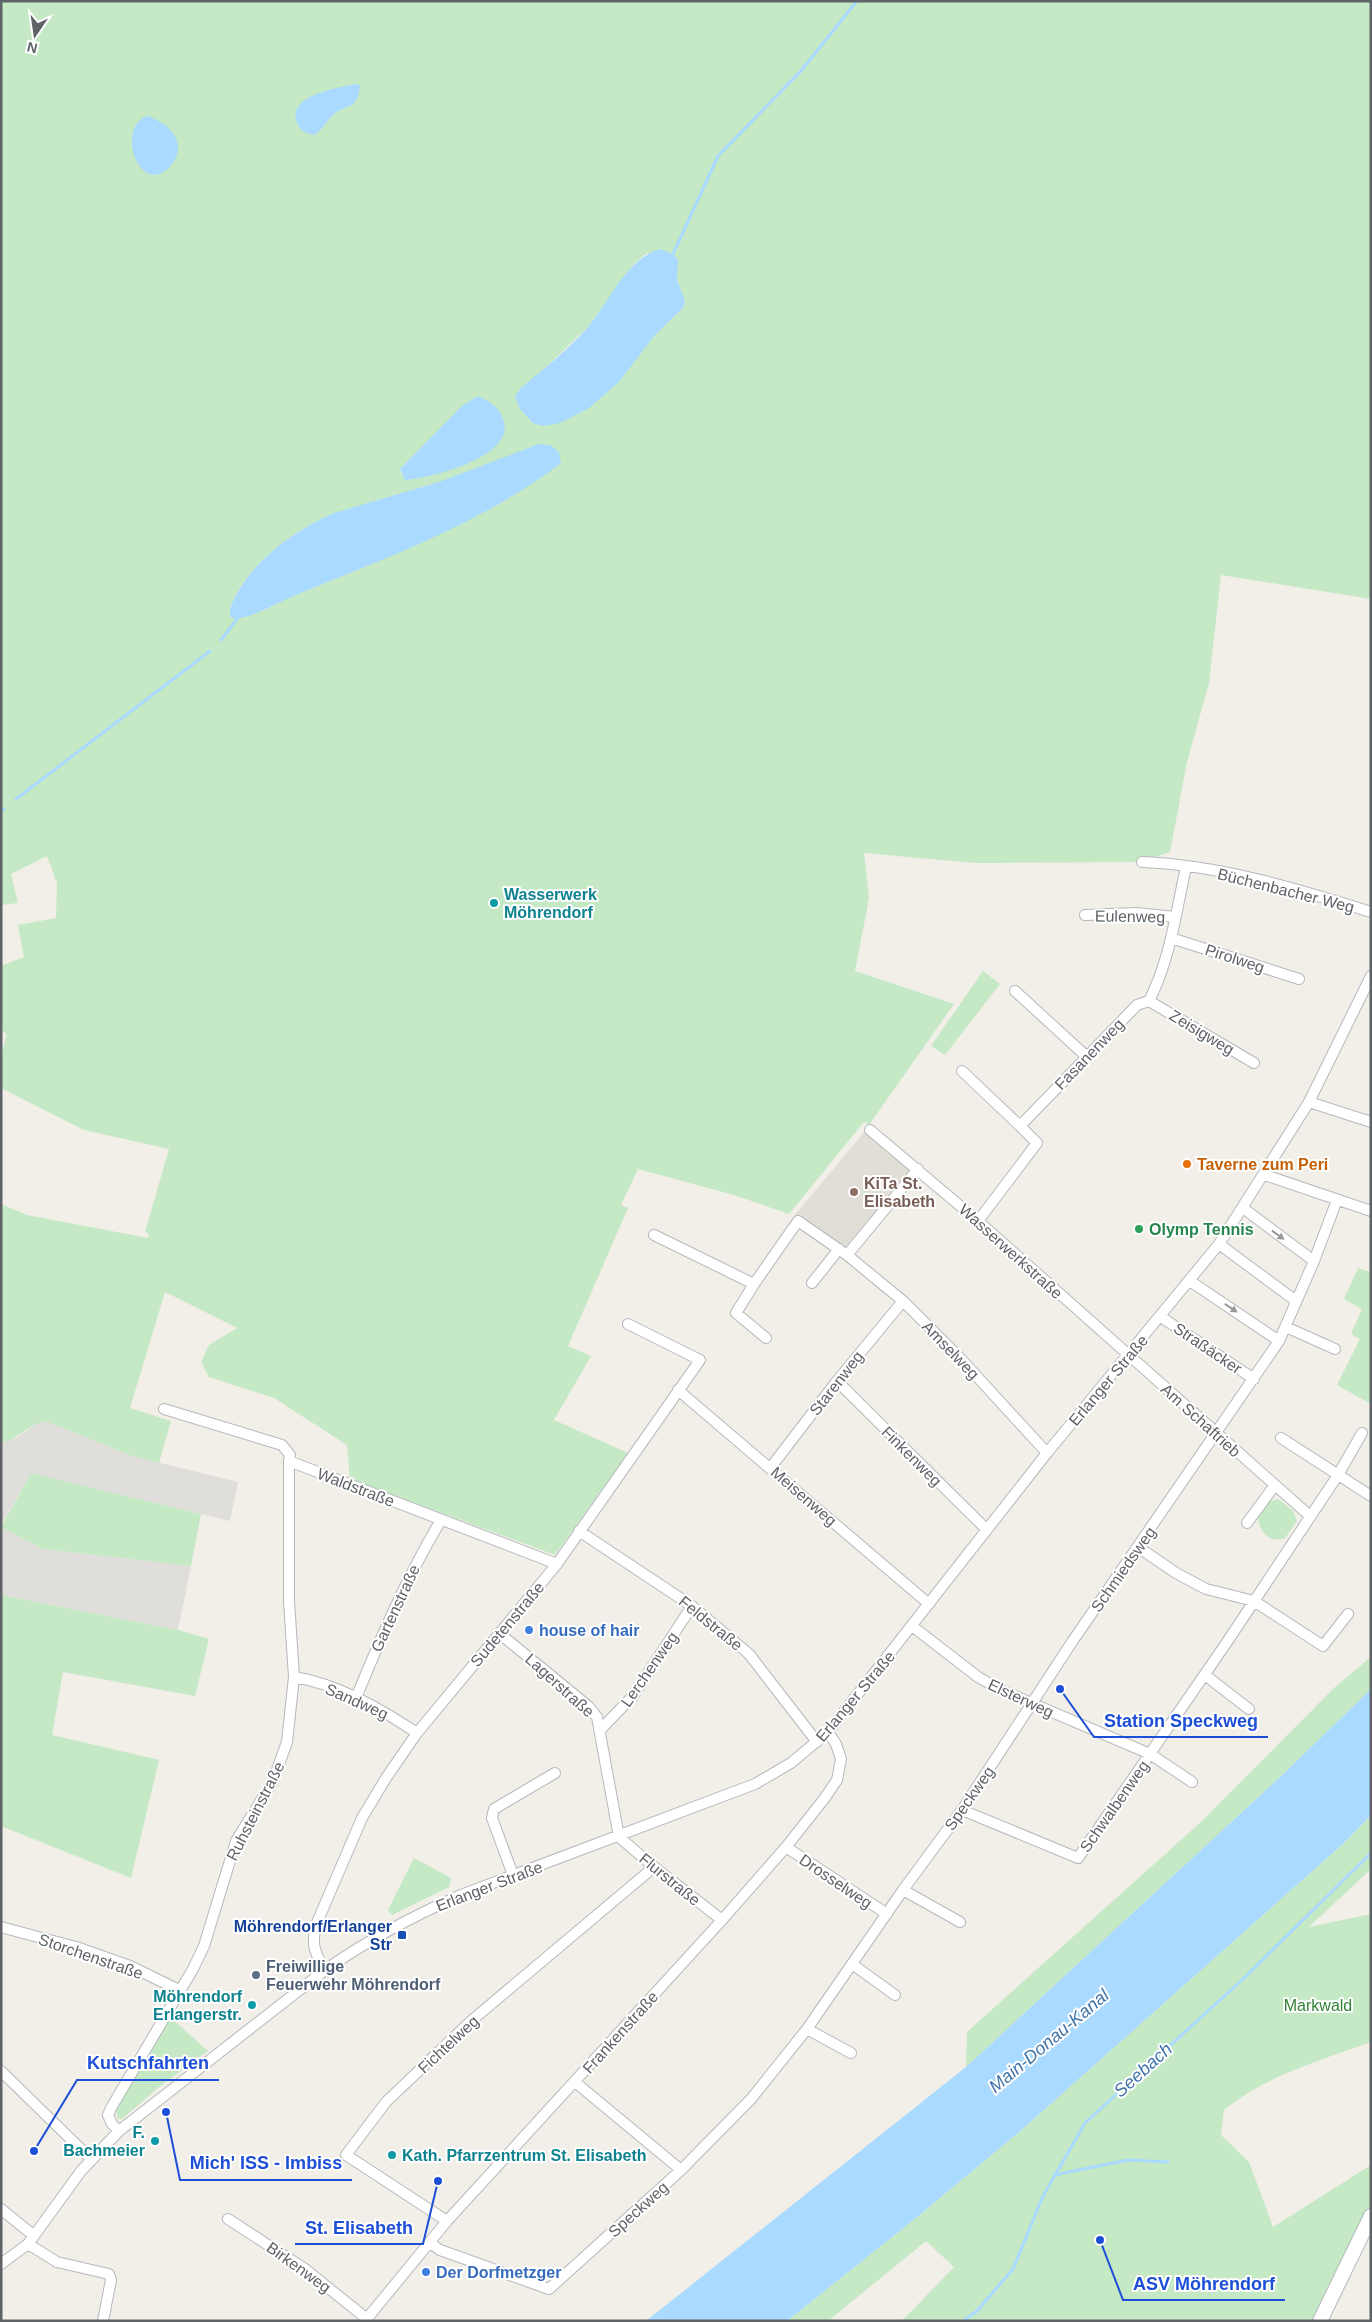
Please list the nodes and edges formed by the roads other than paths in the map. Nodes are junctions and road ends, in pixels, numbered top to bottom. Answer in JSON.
{"nodes":[{"id":1,"x":1142,"y":862,"type":"dead end"},
{"id":2,"x":1186,"y":867,"type":"junction"},
{"id":3,"x":1371,"y":912,"type":"edge"},
{"id":4,"x":1085,"y":915,"type":"dead end"},
{"id":5,"x":1175,"y":917,"type":"junction"},
{"id":6,"x":1171,"y":938,"type":"junction"},
{"id":7,"x":1371,"y":976,"type":"edge"},
{"id":8,"x":1298,"y":979,"type":"dead end"},
{"id":9,"x":1015,"y":991,"type":"dead end"},
{"id":10,"x":1371,"y":991,"type":"edge"},
{"id":11,"x":1361,"y":997,"type":"junction"},
{"id":12,"x":1149,"y":1001,"type":"junction"},
{"id":13,"x":1086,"y":1056,"type":"junction"},
{"id":14,"x":1254,"y":1063,"type":"dead end"},
{"id":15,"x":962,"y":1071,"type":"dead end"},
{"id":16,"x":1309,"y":1102,"type":"junction"},
{"id":17,"x":1371,"y":1122,"type":"edge"},
{"id":18,"x":1020,"y":1126,"type":"junction"},
{"id":19,"x":870,"y":1130,"type":"dead end"},
{"id":20,"x":918,"y":1170,"type":"junction"},
{"id":21,"x":1265,"y":1175,"type":"junction"},
{"id":22,"x":1337,"y":1200,"type":"junction"},
{"id":23,"x":1243,"y":1208,"type":"junction"},
{"id":24,"x":1371,"y":1211,"type":"edge"},
{"id":25,"x":978,"y":1221,"type":"junction"},
{"id":26,"x":654,"y":1236,"type":"dead end"},
{"id":27,"x":1219,"y":1244,"type":"junction"},
{"id":28,"x":843,"y":1252,"type":"junction"},
{"id":29,"x":1314,"y":1261,"type":"junction"},
{"id":30,"x":1190,"y":1281,"type":"junction"},
{"id":31,"x":812,"y":1283,"type":"dead end"},
{"id":32,"x":754,"y":1284,"type":"junction"},
{"id":33,"x":903,"y":1301,"type":"junction"},
{"id":34,"x":1296,"y":1301,"type":"junction"},
{"id":35,"x":1161,"y":1317,"type":"junction"},
{"id":36,"x":628,"y":1324,"type":"dead end"},
{"id":37,"x":1286,"y":1328,"type":"junction"},
{"id":38,"x":766,"y":1338,"type":"dead end"},
{"id":39,"x":1279,"y":1341,"type":"junction"},
{"id":40,"x":1335,"y":1349,"type":"dead end"},
{"id":41,"x":1128,"y":1354,"type":"junction"},
{"id":42,"x":1254,"y":1379,"type":"junction"},
{"id":43,"x":837,"y":1381,"type":"junction"},
{"id":44,"x":678,"y":1390,"type":"junction"},
{"id":45,"x":164,"y":1408,"type":"dead end"},
{"id":46,"x":1362,"y":1433,"type":"dead end"},
{"id":47,"x":1216,"y":1435,"type":"junction"},
{"id":48,"x":1281,"y":1438,"type":"dead end"},
{"id":49,"x":1048,"y":1453,"type":"junction"},
{"id":50,"x":288,"y":1461,"type":"junction"},
{"id":51,"x":771,"y":1467,"type":"junction"},
{"id":52,"x":1338,"y":1475,"type":"junction"},
{"id":53,"x":1275,"y":1485,"type":"junction"},
{"id":54,"x":1371,"y":1496,"type":"edge"},
{"id":55,"x":1310,"y":1516,"type":"junction"},
{"id":56,"x":441,"y":1520,"type":"junction"},
{"id":57,"x":1247,"y":1523,"type":"dead end"},
{"id":58,"x":987,"y":1530,"type":"junction"},
{"id":59,"x":579,"y":1531,"type":"junction"},
{"id":60,"x":1138,"y":1547,"type":"junction"},
{"id":61,"x":557,"y":1564,"type":"junction"},
{"id":62,"x":1254,"y":1601,"type":"junction"},
{"id":63,"x":929,"y":1604,"type":"junction"},
{"id":64,"x":692,"y":1606,"type":"junction"},
{"id":65,"x":1348,"y":1614,"type":"dead end"},
{"id":66,"x":912,"y":1626,"type":"junction"},
{"id":67,"x":499,"y":1633,"type":"junction"},
{"id":68,"x":1205,"y":1674,"type":"junction"},
{"id":69,"x":294,"y":1677,"type":"junction"},
{"id":70,"x":356,"y":1698,"type":"junction"},
{"id":71,"x":1032,"y":1705,"type":"junction"},
{"id":72,"x":1249,"y":1708,"type":"dead end"},
{"id":73,"x":601,"y":1728,"type":"junction"},
{"id":74,"x":828,"y":1732,"type":"junction"},
{"id":75,"x":417,"y":1733,"type":"junction"},
{"id":76,"x":817,"y":1742,"type":"junction"},
{"id":77,"x":1150,"y":1754,"type":"junction"},
{"id":78,"x":554,"y":1773,"type":"dead end"},
{"id":79,"x":1192,"y":1782,"type":"dead end"},
{"id":80,"x":962,"y":1810,"type":"junction"},
{"id":81,"x":619,"y":1837,"type":"junction"},
{"id":82,"x":786,"y":1847,"type":"junction"},
{"id":83,"x":654,"y":1867,"type":"junction"},
{"id":84,"x":513,"y":1875,"type":"junction"},
{"id":85,"x":903,"y":1890,"type":"junction"},
{"id":86,"x":887,"y":1914,"type":"junction"},
{"id":87,"x":722,"y":1920,"type":"junction"},
{"id":88,"x":960,"y":1922,"type":"dead end"},
{"id":89,"x":1,"y":1927,"type":"edge"},
{"id":90,"x":852,"y":1964,"type":"junction"},
{"id":91,"x":325,"y":1970,"type":"junction"},
{"id":92,"x":179,"y":1990,"type":"junction"},
{"id":93,"x":895,"y":1995,"type":"dead end"},
{"id":94,"x":807,"y":2029,"type":"junction"},
{"id":95,"x":851,"y":2053,"type":"dead end"},
{"id":96,"x":1,"y":2071,"type":"edge"},
{"id":97,"x":575,"y":2082,"type":"junction"},
{"id":98,"x":119,"y":2130,"type":"junction"},
{"id":99,"x":91,"y":2159,"type":"junction"},
{"id":100,"x":681,"y":2170,"type":"junction"},
{"id":101,"x":1,"y":2209,"type":"edge"},
{"id":102,"x":1371,"y":2216,"type":"edge"},
{"id":103,"x":228,"y":2219,"type":"dead end"},
{"id":104,"x":447,"y":2221,"type":"junction"},
{"id":105,"x":31,"y":2239,"type":"junction"},
{"id":106,"x":430,"y":2243,"type":"junction"},
{"id":107,"x":1,"y":2264,"type":"edge"},
{"id":108,"x":366,"y":2320,"type":"edge"},
{"id":109,"x":103,"y":2321,"type":"edge"},
{"id":110,"x":1320,"y":2321,"type":"edge"}],
"edges":[{"from":1,"to":2,"type":"street","name":"Büchenbacher Weg"},
{"from":2,"to":3,"type":"street","name":"Büchenbacher Weg"},
{"from":2,"to":5,"type":"street"},
{"from":4,"to":5,"type":"street","name":"Eulenweg"},
{"from":5,"to":6,"type":"street"},
{"from":6,"to":8,"type":"street","name":"Pirolweg"},
{"from":6,"to":12,"type":"street"},
{"from":7,"to":11,"type":"street","name":"Erlanger Straße"},
{"from":9,"to":13,"type":"street"},
{"from":10,"to":11,"type":"street"},
{"from":11,"to":16,"type":"street","name":"Erlanger Straße"},
{"from":12,"to":13,"type":"street","name":"Fasanenweg"},
{"from":12,"to":14,"type":"street","name":"Zeisigweg"},
{"from":13,"to":18,"type":"street","name":"Fasanenweg"},
{"from":15,"to":18,"type":"street"},
{"from":16,"to":17,"type":"street"},
{"from":16,"to":21,"type":"street","name":"Erlanger Straße"},
{"from":18,"to":25,"type":"street"},
{"from":19,"to":20,"type":"street","name":"Wasserwerkstraße"},
{"from":20,"to":25,"type":"street","name":"Wasserwerkstraße"},
{"from":20,"to":28,"type":"street"},
{"from":21,"to":22,"type":"street"},
{"from":21,"to":23,"type":"street","name":"Erlanger Straße"},
{"from":22,"to":24,"type":"street"},
{"from":22,"to":29,"type":"street","name":"Straßäcker"},
{"from":23,"to":27,"type":"street","name":"Erlanger Straße"},
{"from":23,"to":29,"type":"street","one_way":true},
{"from":25,"to":41,"type":"street","name":"Wasserwerkstraße"},
{"from":26,"to":32,"type":"street"},
{"from":27,"to":30,"type":"street","name":"Erlanger Straße"},
{"from":27,"to":34,"type":"street"},
{"from":28,"to":31,"type":"street"},
{"from":28,"to":32,"type":"street","name":"Amselweg"},
{"from":28,"to":33,"type":"street","name":"Amselweg"},
{"from":29,"to":34,"type":"street","name":"Straßäcker"},
{"from":30,"to":35,"type":"street","name":"Erlanger Straße"},
{"from":30,"to":39,"type":"street","one_way":true},
{"from":32,"to":38,"type":"street","name":"Amselweg"},
{"from":33,"to":43,"type":"street","name":"Starenweg"},
{"from":33,"to":49,"type":"street","name":"Amselweg"},
{"from":34,"to":37,"type":"street","name":"Straßäcker"},
{"from":35,"to":41,"type":"street","name":"Erlanger Straße"},
{"from":35,"to":42,"type":"street","name":"Straßäcker"},
{"from":36,"to":44,"type":"street","name":"Sudetenstraße"},
{"from":37,"to":39,"type":"street","name":"Straßäcker"},
{"from":37,"to":40,"type":"street"},
{"from":39,"to":42,"type":"street","name":"Straßäcker"},
{"from":41,"to":47,"type":"street","name":"Am Schaftrieb"},
{"from":41,"to":49,"type":"street","name":"Erlanger Straße"},
{"from":42,"to":47,"type":"street","name":"Straßäcker"},
{"from":43,"to":51,"type":"street","name":"Starenweg"},
{"from":43,"to":58,"type":"street","name":"Finkenweg"},
{"from":44,"to":51,"type":"street","name":"Meisenweg"},
{"from":44,"to":59,"type":"street","name":"Sudetenstraße"},
{"from":45,"to":50,"type":"street"},
{"from":46,"to":52,"type":"street","name":"Schwalbenweg"},
{"from":47,"to":53,"type":"street","name":"Am Schaftrieb"},
{"from":47,"to":60,"type":"street","name":"Schmiedsweg"},
{"from":48,"to":52,"type":"street"},
{"from":49,"to":58,"type":"street","name":"Erlanger Straße"},
{"from":50,"to":56,"type":"street","name":"Waldstraße"},
{"from":50,"to":69,"type":"street","name":"Ruhsteinstraße"},
{"from":51,"to":63,"type":"street","name":"Meisenweg"},
{"from":52,"to":54,"type":"street"},
{"from":52,"to":55,"type":"street","name":"Schwalbenweg"},
{"from":53,"to":55,"type":"street","name":"Am Schaftrieb"},
{"from":53,"to":57,"type":"street"},
{"from":55,"to":62,"type":"street","name":"Schwalbenweg"},
{"from":56,"to":61,"type":"street","name":"Waldstraße"},
{"from":56,"to":70,"type":"street","name":"Gartenstraße"},
{"from":58,"to":63,"type":"street","name":"Erlanger Straße"},
{"from":59,"to":61,"type":"street","name":"Sudetenstraße"},
{"from":59,"to":64,"type":"street","name":"Feldstraße"},
{"from":60,"to":62,"type":"street"},
{"from":60,"to":71,"type":"street","name":"Schmiedsweg"},
{"from":61,"to":67,"type":"street","name":"Sudetenstraße"},
{"from":62,"to":65,"type":"street"},
{"from":62,"to":68,"type":"street","name":"Schwalbenweg"},
{"from":63,"to":66,"type":"street","name":"Erlanger Straße"},
{"from":64,"to":73,"type":"street","name":"Lerchenweg"},
{"from":64,"to":76,"type":"street","name":"Feldstraße"},
{"from":66,"to":71,"type":"street","name":"Elsterweg"},
{"from":66,"to":74,"type":"street","name":"Erlanger Straße"},
{"from":67,"to":73,"type":"street","name":"Lagerstraße"},
{"from":67,"to":75,"type":"street","name":"Sudetenstraße"},
{"from":68,"to":72,"type":"street"},
{"from":68,"to":77,"type":"street","name":"Schwalbenweg"},
{"from":69,"to":70,"type":"street","name":"Sandweg"},
{"from":69,"to":92,"type":"street","name":"Ruhsteinstraße"},
{"from":70,"to":75,"type":"street","name":"Sandweg"},
{"from":71,"to":77,"type":"street","name":"Elsterweg"},
{"from":71,"to":80,"type":"street","name":"Speckweg"},
{"from":73,"to":81,"type":"street","name":"Lagerstraße"},
{"from":74,"to":76,"type":"street","name":"Erlanger Straße"},
{"from":74,"to":82,"type":"street","name":"Frankenstraße"},
{"from":75,"to":91,"type":"street","name":"Sudetenstraße"},
{"from":76,"to":81,"type":"street","name":"Erlanger Straße"},
{"from":77,"to":79,"type":"street","name":"Elsterweg"},
{"from":77,"to":80,"type":"street","name":"Schwalbenweg"},
{"from":78,"to":84,"type":"street"},
{"from":80,"to":85,"type":"street","name":"Speckweg"},
{"from":81,"to":83,"type":"street","name":"Flurstraße"},
{"from":81,"to":84,"type":"street","name":"Erlanger Straße"},
{"from":82,"to":86,"type":"street","name":"Drosselweg"},
{"from":82,"to":87,"type":"street","name":"Frankenstraße"},
{"from":83,"to":87,"type":"street","name":"Flurstraße"},
{"from":83,"to":104,"type":"street","name":"Fichtelweg"},
{"from":84,"to":91,"type":"street","name":"Erlanger Straße"},
{"from":85,"to":86,"type":"street","name":"Speckweg"},
{"from":85,"to":88,"type":"street"},
{"from":86,"to":90,"type":"street","name":"Speckweg"},
{"from":87,"to":97,"type":"street","name":"Frankenstraße"},
{"from":89,"to":92,"type":"street","name":"Storchenstraße"},
{"from":90,"to":93,"type":"street"},
{"from":90,"to":94,"type":"street","name":"Speckweg"},
{"from":91,"to":98,"type":"street","name":"Erlanger Straße"},
{"from":92,"to":98,"type":"street","name":"Ruhsteinstraße"},
{"from":94,"to":95,"type":"street"},
{"from":94,"to":100,"type":"street","name":"Speckweg"},
{"from":96,"to":99,"type":"street"},
{"from":97,"to":100,"type":"street"},
{"from":97,"to":104,"type":"street","name":"Frankenstraße"},
{"from":98,"to":99,"type":"street","name":"Erlanger Straße"},
{"from":99,"to":105,"type":"street","name":"Erlanger Straße"},
{"from":100,"to":106,"type":"street","name":"Speckweg"},
{"from":101,"to":105,"type":"street"},
{"from":102,"to":110,"type":"street"},
{"from":103,"to":108,"type":"street","name":"Birkenweg"},
{"from":104,"to":106,"type":"street","name":"Frankenstraße"},
{"from":105,"to":107,"type":"street","name":"Erlanger Straße"},
{"from":105,"to":109,"type":"street"},
{"from":106,"to":108,"type":"street","name":"Frankenstraße"}]}
